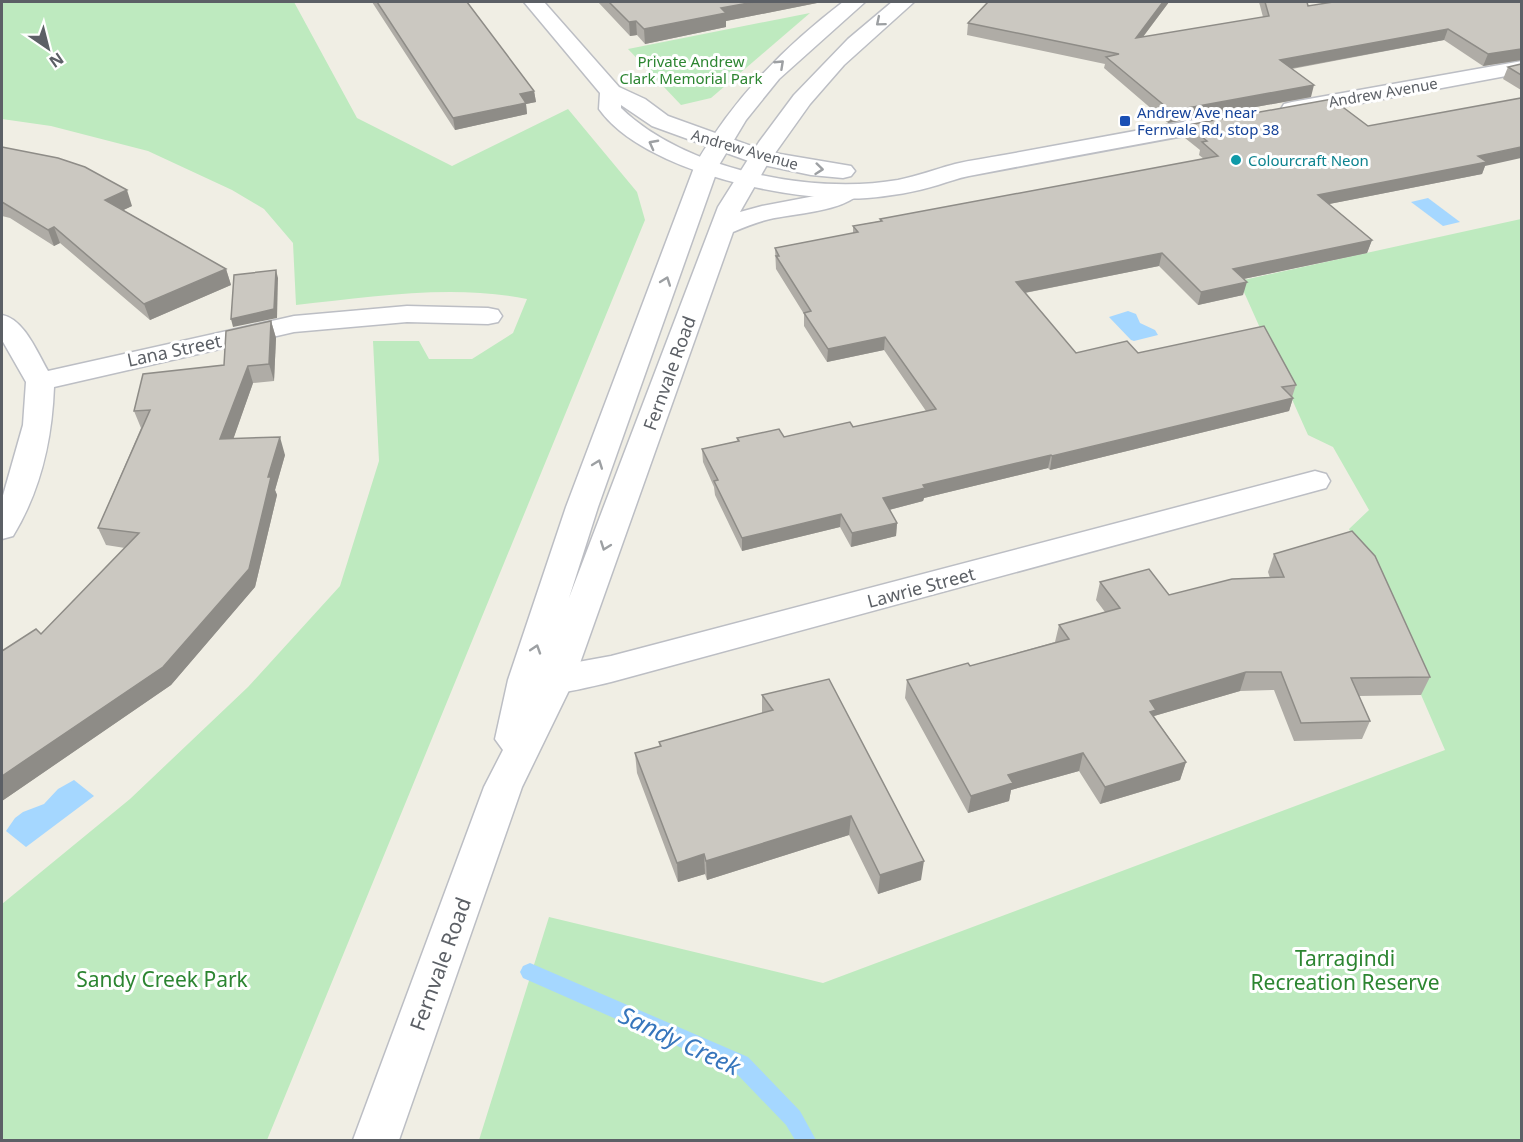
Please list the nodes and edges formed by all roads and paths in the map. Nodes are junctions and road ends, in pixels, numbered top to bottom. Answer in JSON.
{"nodes":[{"id":1,"x":534,"y":2,"type":"edge"},
{"id":2,"x":855,"y":2,"type":"edge"},
{"id":3,"x":904,"y":2,"type":"edge"},
{"id":4,"x":1521,"y":67,"type":"edge"},
{"id":5,"x":713,"y":154,"type":"junction"},
{"id":6,"x":762,"y":158,"type":"junction"},
{"id":7,"x":960,"y":170,"type":"junction"},
{"id":8,"x":747,"y":179,"type":"junction"},
{"id":9,"x":848,"y":192,"type":"junction"},
{"id":10,"x":723,"y":227,"type":"junction"},
{"id":11,"x":488,"y":316,"type":"dead end"},
{"id":12,"x":2,"y":323,"type":"edge"},
{"id":13,"x":40,"y":382,"type":"junction"},
{"id":14,"x":1315,"y":481,"type":"dead end"},
{"id":15,"x":2,"y":528,"type":"edge"},
{"id":16,"x":541,"y":680,"type":"junction"},
{"id":17,"x":376,"y":1140,"type":"edge"}],
"edges":[{"from":1,"to":5,"type":"street","name":"Andrew Avenue"},
{"from":5,"to":2,"type":"street","name":"Fernvale Road","one_way":true},
{"from":3,"to":6,"type":"street","name":"Fernvale Road","one_way":true},
{"from":4,"to":7,"type":"street","name":"Andrew Avenue"},
{"from":5,"to":6,"type":"street","name":"Andrew Avenue"},
{"from":5,"to":8,"type":"street","name":"Andrew Avenue"},
{"from":16,"to":5,"type":"street","name":"Fernvale Road","one_way":true},
{"from":6,"to":7,"type":"street","name":"Andrew Avenue","one_way":true},
{"from":6,"to":8,"type":"street","name":"Fernvale Road"},
{"from":7,"to":9,"type":"street","name":"Andrew Avenue"},
{"from":8,"to":9,"type":"street","name":"Andrew Avenue"},
{"from":8,"to":10,"type":"street","name":"Fernvale Road"},
{"from":9,"to":10,"type":"street"},
{"from":10,"to":16,"type":"street","name":"Fernvale Road","one_way":true},
{"from":11,"to":13,"type":"street","name":"Lana Street"},
{"from":12,"to":13,"type":"street"},
{"from":13,"to":15,"type":"street"},
{"from":14,"to":16,"type":"street","name":"Lawrie Street"},
{"from":16,"to":17,"type":"street","name":"Fernvale Road"}]}
